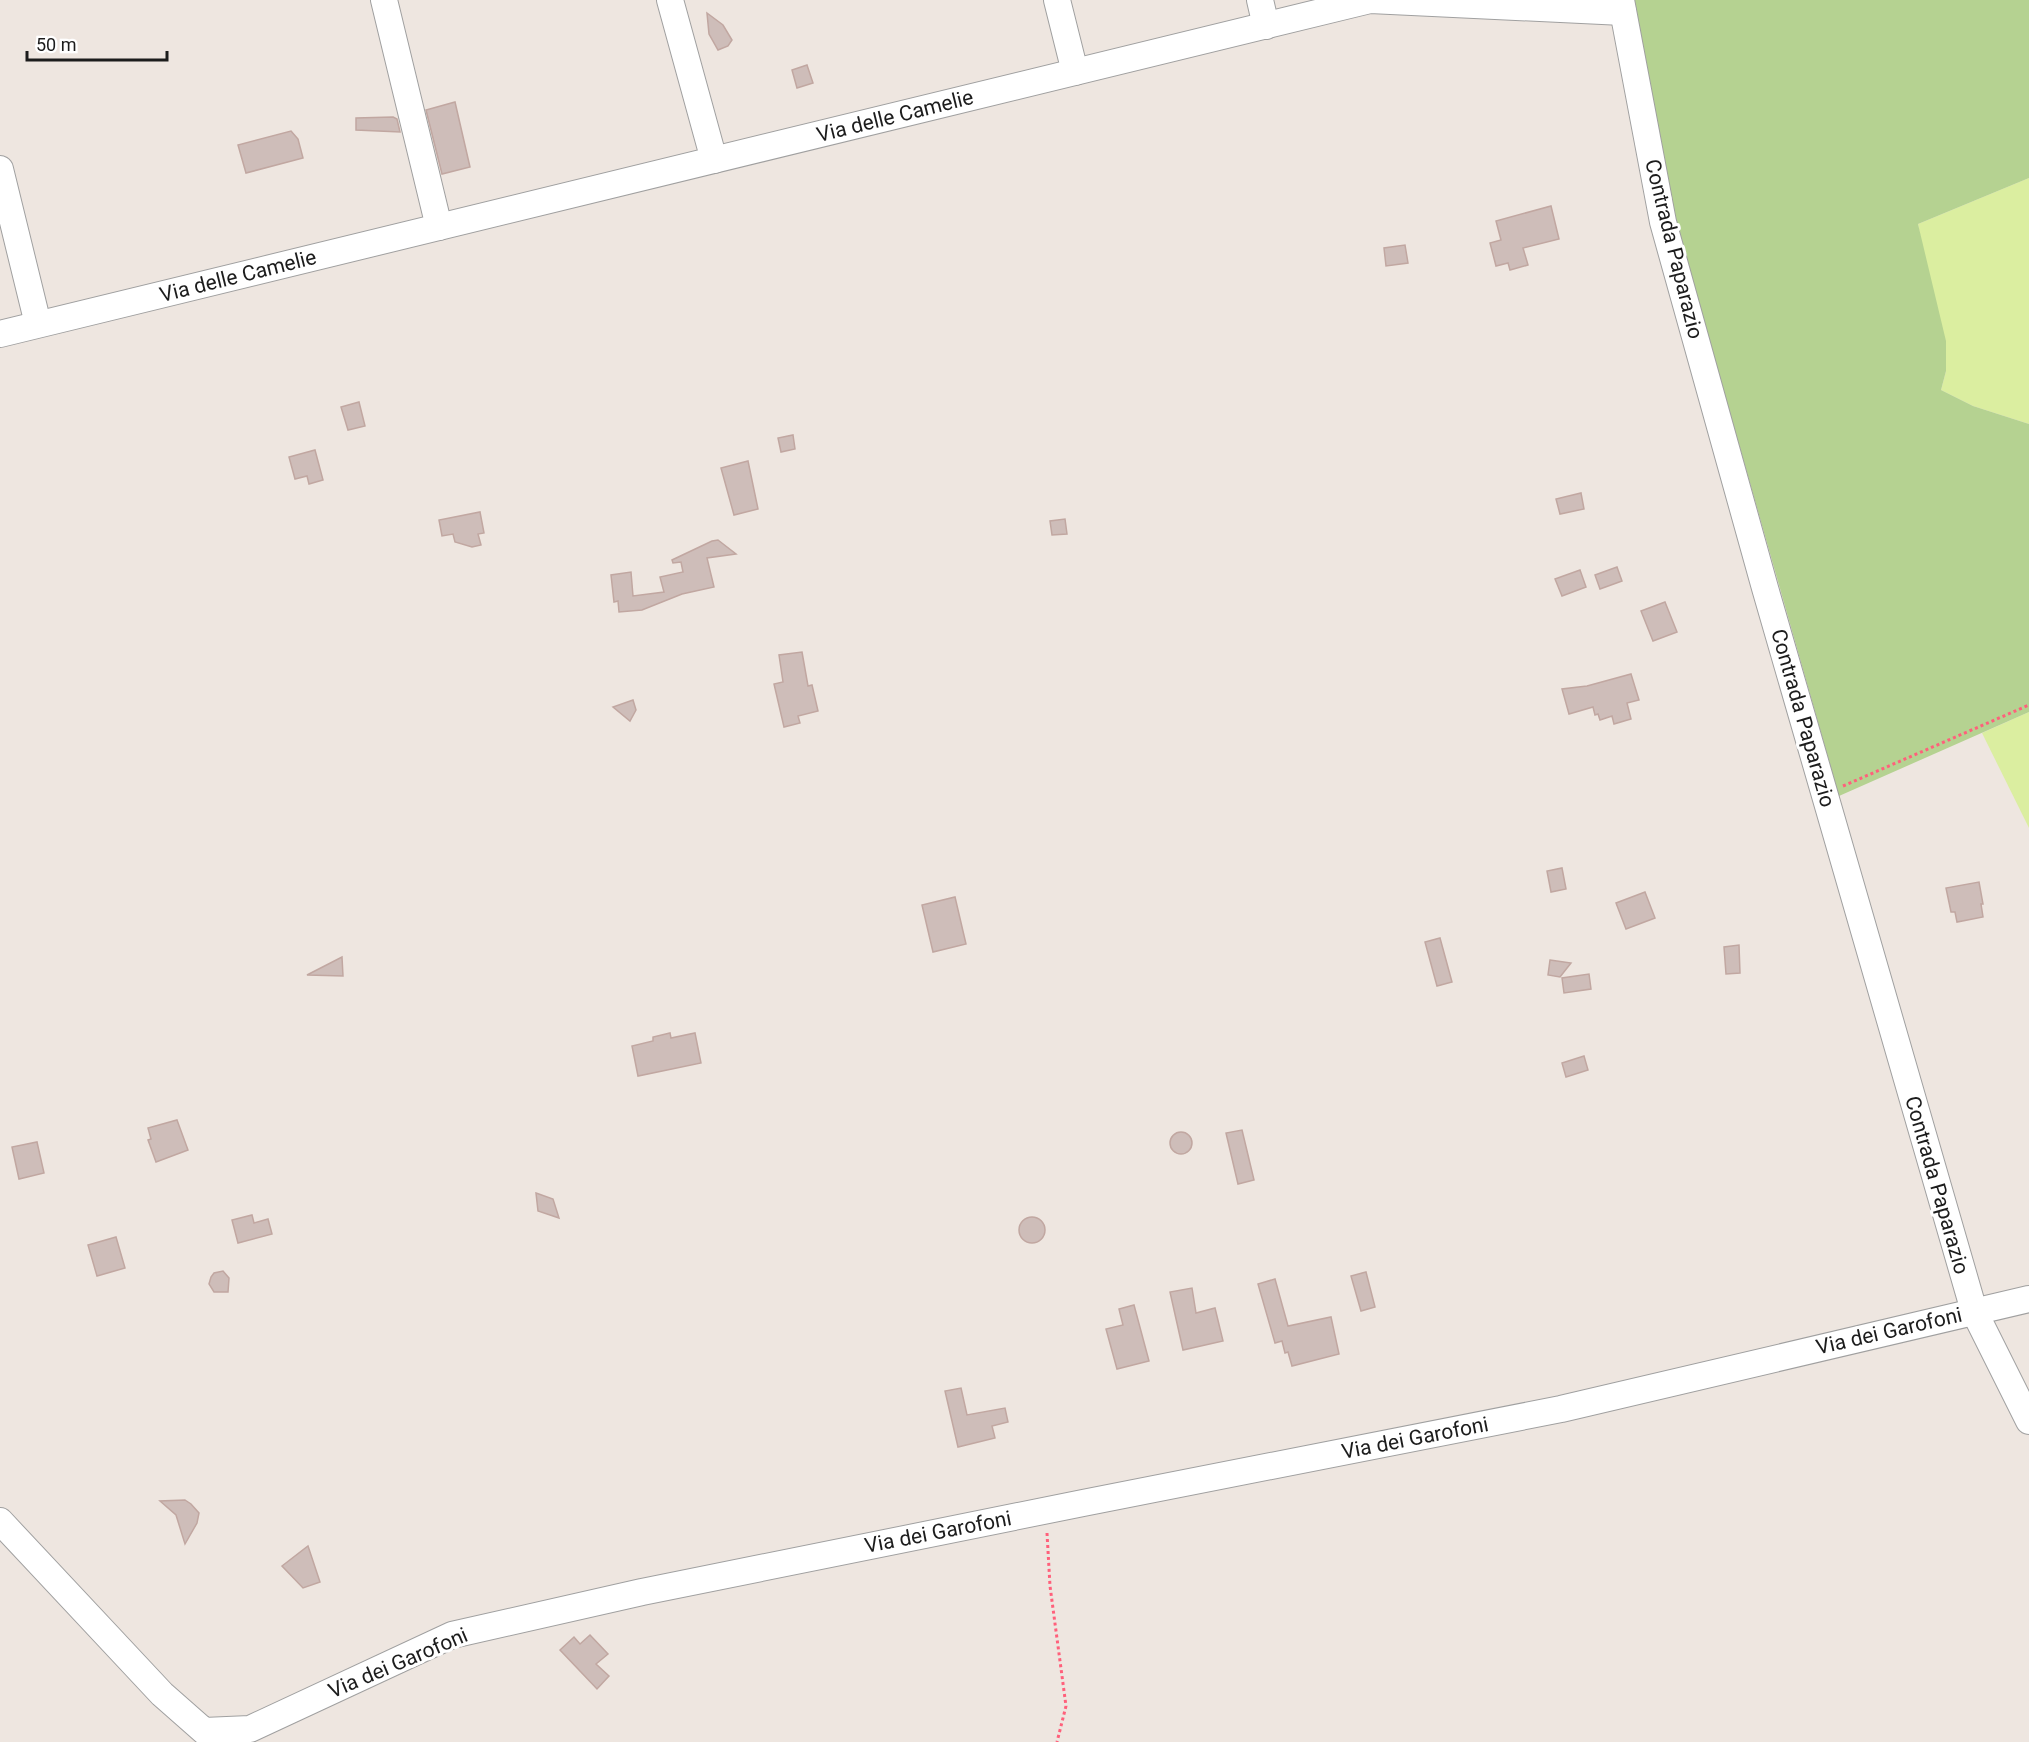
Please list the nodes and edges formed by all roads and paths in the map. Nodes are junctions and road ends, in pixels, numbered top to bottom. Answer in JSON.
{"nodes":[{"id":1,"x":384,"y":0,"type":"edge"},
{"id":2,"x":670,"y":0,"type":"edge"},
{"id":3,"x":1057,"y":0,"type":"edge"},
{"id":4,"x":1260,"y":0,"type":"edge"},
{"id":5,"x":1622,"y":6,"type":"edge"},
{"id":6,"x":1266,"y":26,"type":"junction"},
{"id":7,"x":1075,"y":72,"type":"junction"},
{"id":8,"x":714,"y":160,"type":"junction"},
{"id":9,"x":0,"y":169,"type":"edge"},
{"id":10,"x":439,"y":227,"type":"junction"},
{"id":11,"x":38,"y":324,"type":"junction"},
{"id":12,"x":0,"y":334,"type":"edge"},
{"id":13,"x":2029,"y":705,"type":"edge"},
{"id":14,"x":1824,"y":794,"type":"junction"},
{"id":15,"x":2029,"y":1299,"type":"edge"},
{"id":16,"x":1974,"y":1311,"type":"junction"},
{"id":17,"x":2029,"y":1421,"type":"edge"},
{"id":18,"x":1046,"y":1510,"type":"junction"},
{"id":19,"x":0,"y":1521,"type":"edge"},
{"id":20,"x":1057,"y":1742,"type":"edge"}],
"edges":[{"from":1,"to":10,"type":"street"},
{"from":2,"to":8,"type":"street"},
{"from":3,"to":7,"type":"street"},
{"from":4,"to":6,"type":"street"},
{"from":5,"to":6,"type":"street","name":"Via delle Camelie"},
{"from":5,"to":14,"type":"street","name":"Contrada Paparazio"},
{"from":6,"to":7,"type":"street","name":"Via delle Camelie"},
{"from":7,"to":8,"type":"street","name":"Via delle Camelie"},
{"from":8,"to":10,"type":"street","name":"Via delle Camelie"},
{"from":9,"to":11,"type":"street"},
{"from":10,"to":11,"type":"street","name":"Via delle Camelie"},
{"from":11,"to":12,"type":"street","name":"Via delle Camelie"},
{"from":13,"to":14,"type":"path"},
{"from":14,"to":16,"type":"street","name":"Contrada Paparazio"},
{"from":15,"to":16,"type":"street","name":"Via dei Garofoni"},
{"from":16,"to":17,"type":"street","name":"Contrada Paparazio"},
{"from":16,"to":18,"type":"street","name":"Via dei Garofoni"},
{"from":18,"to":19,"type":"street","name":"Via dei Garofoni"},
{"from":18,"to":20,"type":"path"}]}
